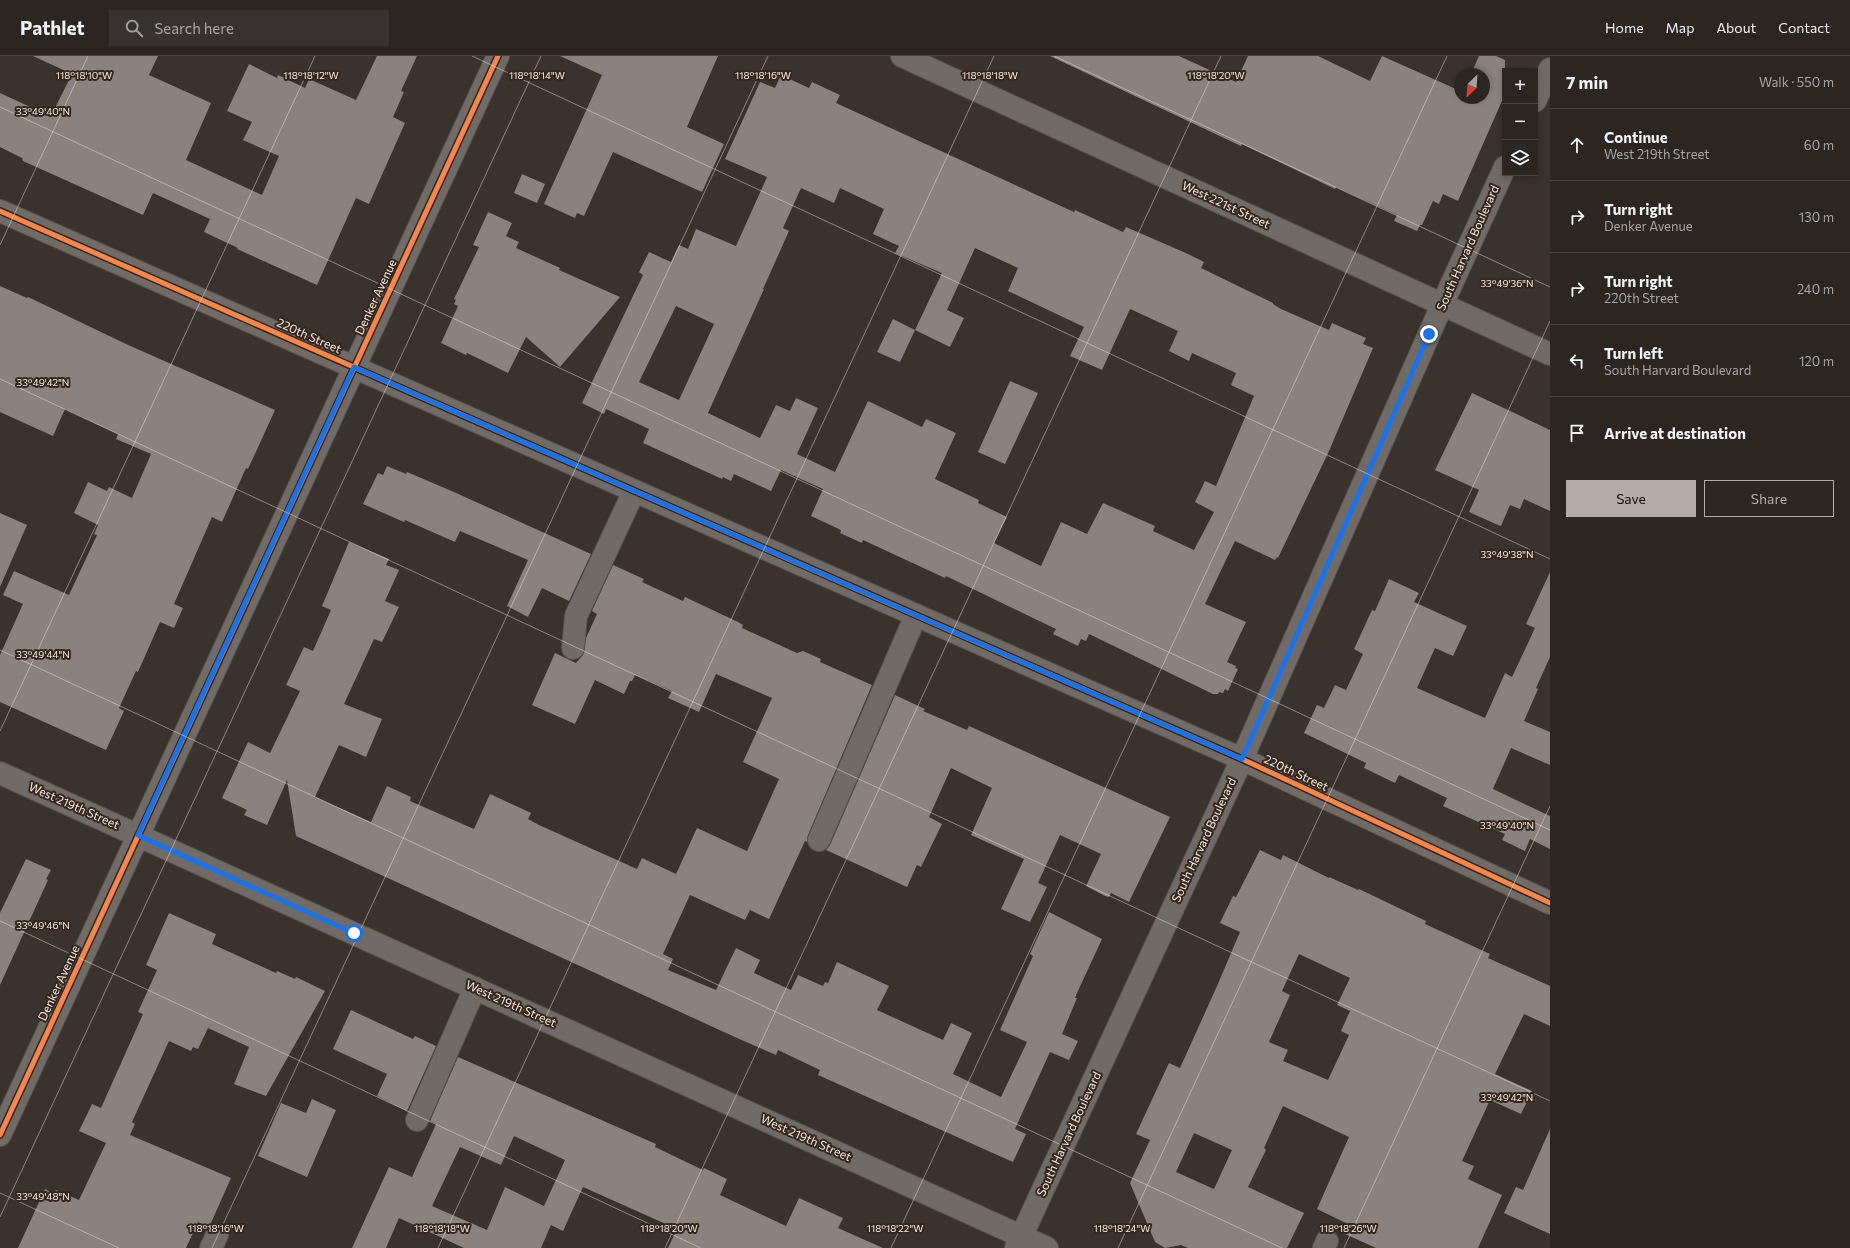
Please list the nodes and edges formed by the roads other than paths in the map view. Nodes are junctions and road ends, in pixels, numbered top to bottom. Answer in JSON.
{"nodes":[{"id":1,"x":498,"y":56,"type":"edge"},
{"id":2,"x":902,"y":56,"type":"edge"},
{"id":3,"x":1550,"y":68,"type":"edge"},
{"id":4,"x":1538,"y":94,"type":"edge"},
{"id":5,"x":1502,"y":174,"type":"edge"},
{"id":6,"x":0,"y":211,"type":"edge"},
{"id":7,"x":1442,"y":305,"type":"junction"},
{"id":8,"x":1550,"y":354,"type":"edge"},
{"id":9,"x":354,"y":367,"type":"junction"},
{"id":10,"x":634,"y":491,"type":"junction"},
{"id":11,"x":916,"y":615,"type":"junction"},
{"id":12,"x":573,"y":648,"type":"dead end"},
{"id":13,"x":1242,"y":759,"type":"junction"},
{"id":14,"x":0,"y":773,"type":"edge"},
{"id":15,"x":138,"y":835,"type":"junction"},
{"id":16,"x":819,"y":840,"type":"dead end"},
{"id":17,"x":1550,"y":903,"type":"edge"},
{"id":18,"x":475,"y":988,"type":"junction"},
{"id":19,"x":417,"y":1120,"type":"dead end"},
{"id":20,"x":0,"y":1135,"type":"edge"},
{"id":21,"x":1019,"y":1242,"type":"edge"},
{"id":22,"x":1047,"y":1248,"type":"edge"}],
"edges":[{"from":1,"to":9,"type":"street","name":"Denker Avenue"},
{"from":2,"to":7,"type":"street","name":"West 221st Street"},
{"from":3,"to":4,"type":"street"},
{"from":5,"to":7,"type":"street","name":"South Harvard Boulevard"},
{"from":6,"to":9,"type":"street","name":"220th Street"},
{"from":7,"to":8,"type":"street","name":"West 221st Street"},
{"from":7,"to":13,"type":"street","name":"South Harvard Boulevard"},
{"from":9,"to":10,"type":"street","name":"220th Street"},
{"from":9,"to":15,"type":"street","name":"Denker Avenue"},
{"from":10,"to":11,"type":"street","name":"220th Street"},
{"from":10,"to":12,"type":"street"},
{"from":11,"to":13,"type":"street","name":"220th Street"},
{"from":11,"to":16,"type":"street"},
{"from":13,"to":17,"type":"street","name":"220th Street"},
{"from":13,"to":21,"type":"street","name":"South Harvard Boulevard"},
{"from":14,"to":15,"type":"street","name":"West 219th Street"},
{"from":15,"to":18,"type":"street","name":"West 219th Street"},
{"from":15,"to":20,"type":"street","name":"Denker Avenue"},
{"from":18,"to":19,"type":"street"},
{"from":18,"to":21,"type":"street","name":"West 219th Street"},
{"from":21,"to":22,"type":"street","name":"West 219th Street"}]}
